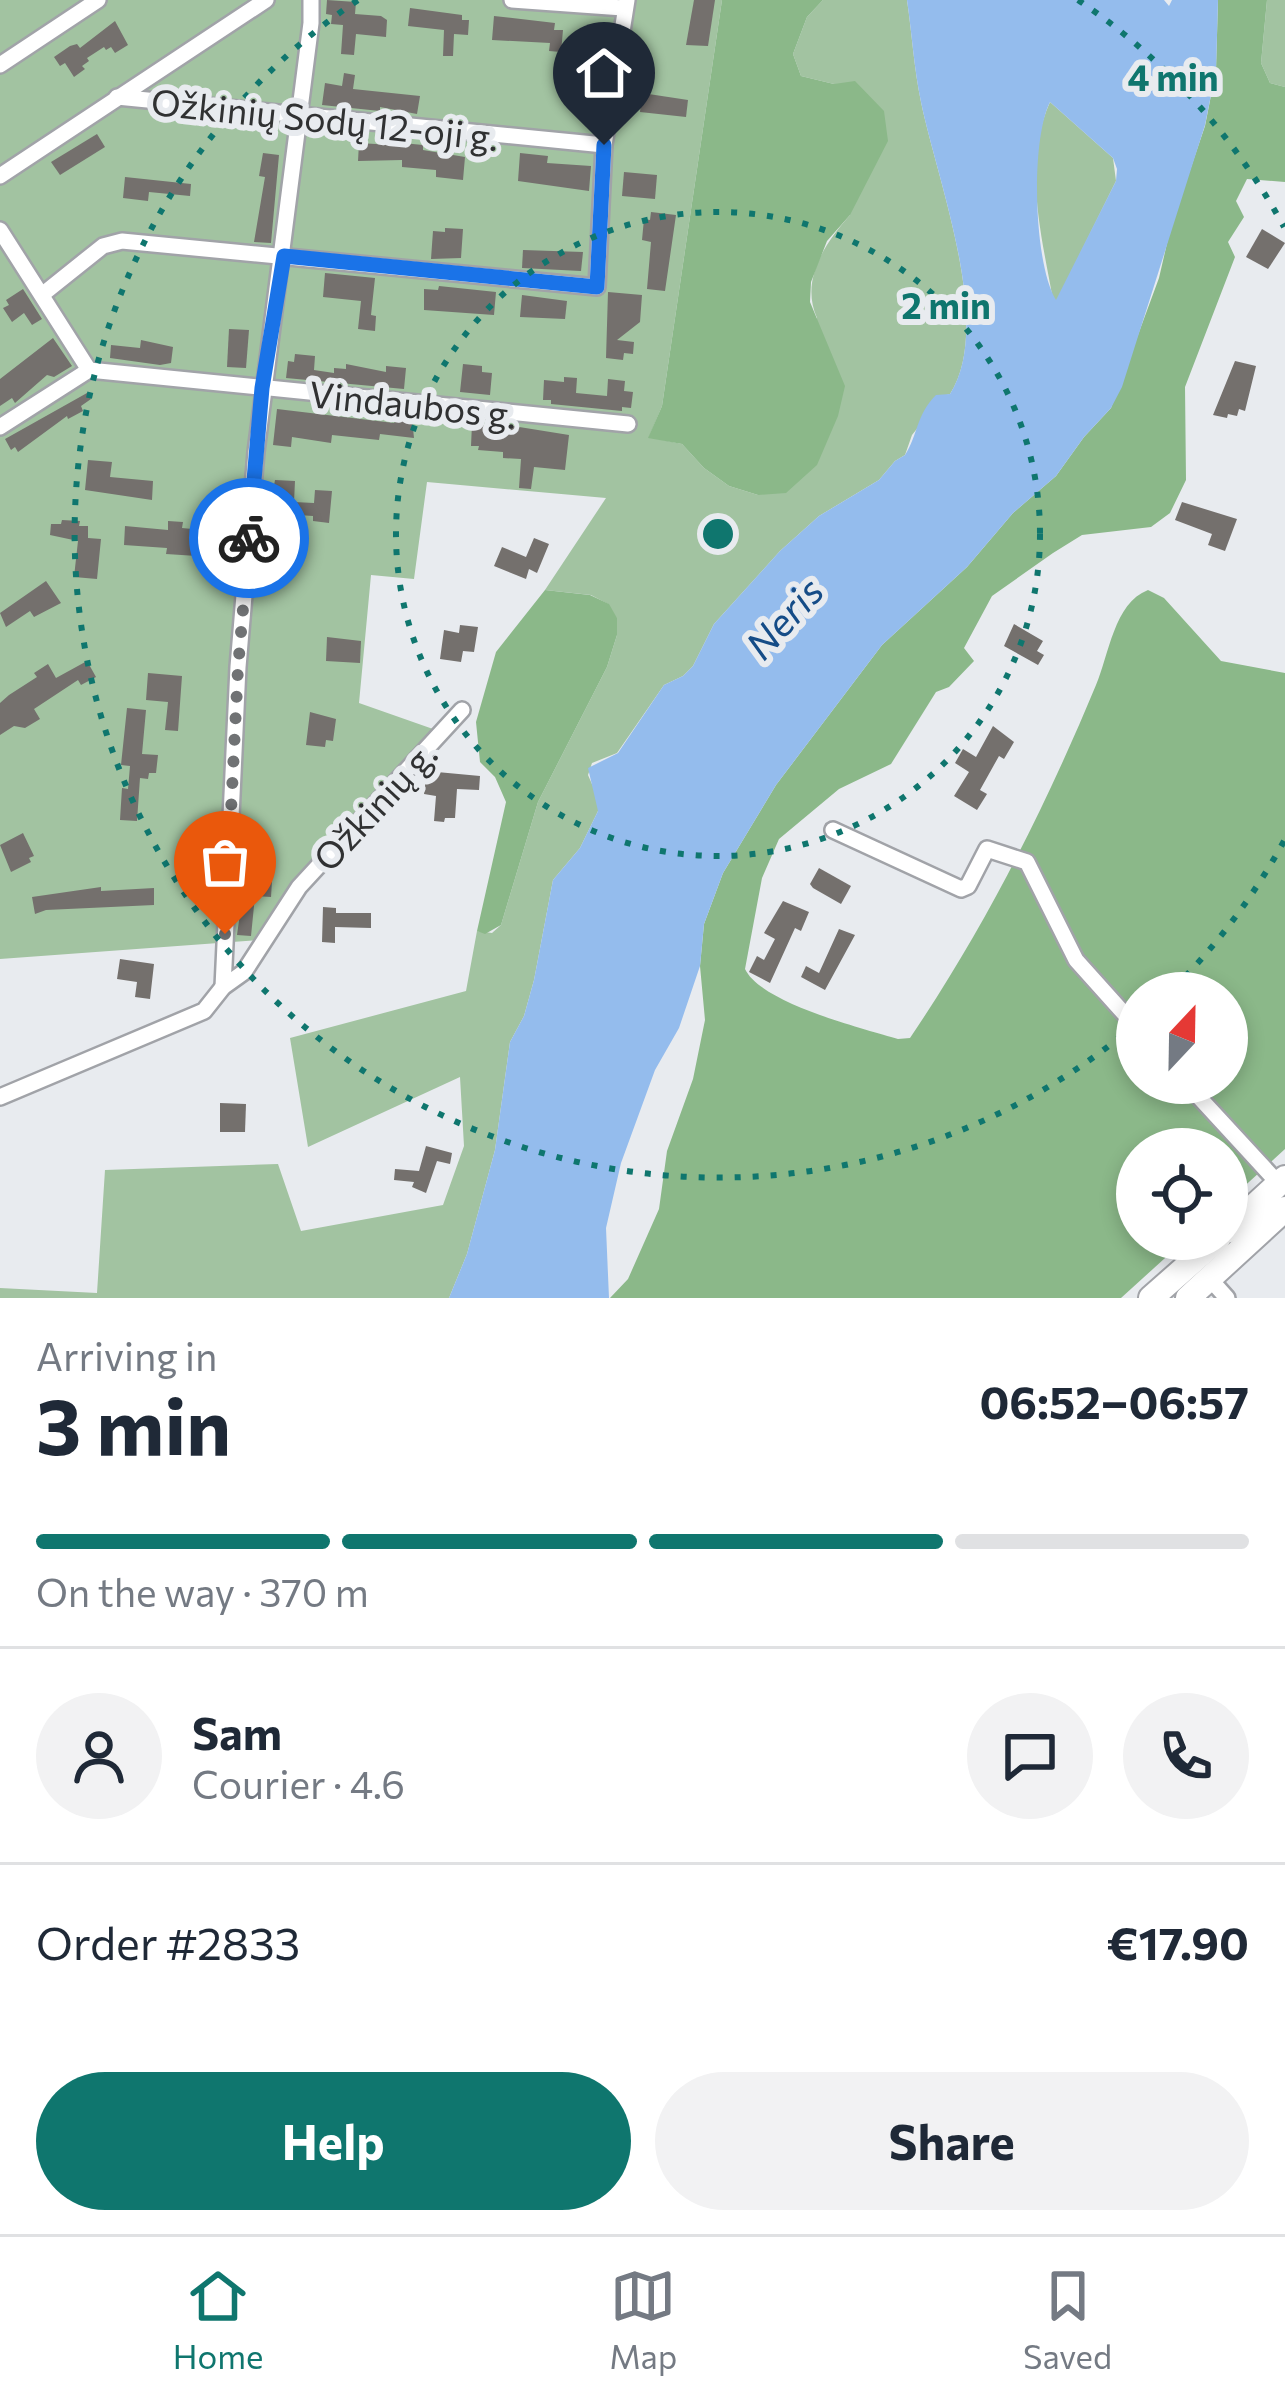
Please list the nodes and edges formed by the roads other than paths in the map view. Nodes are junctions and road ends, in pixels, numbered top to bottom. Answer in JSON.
{"nodes":[{"id":1,"x":98,"y":0,"type":"edge"},
{"id":2,"x":266,"y":0,"type":"edge"},
{"id":3,"x":310,"y":0,"type":"edge"},
{"id":4,"x":512,"y":0,"type":"edge"},
{"id":5,"x":625,"y":4,"type":"edge"},
{"id":6,"x":0,"y":65,"type":"edge"},
{"id":7,"x":118,"y":98,"type":"junction"},
{"id":8,"x":299,"y":117,"type":"junction"},
{"id":9,"x":604,"y":145,"type":"junction"},
{"id":10,"x":0,"y":176,"type":"edge"},
{"id":11,"x":0,"y":230,"type":"edge"},
{"id":12,"x":284,"y":256,"type":"junction"},
{"id":13,"x":43,"y":294,"type":"junction"},
{"id":14,"x":89,"y":370,"type":"junction"},
{"id":15,"x":262,"y":388,"type":"junction"},
{"id":16,"x":628,"y":424,"type":"dead end"},
{"id":17,"x":0,"y":427,"type":"edge"},
{"id":18,"x":462,"y":710,"type":"dead end"},
{"id":19,"x":833,"y":830,"type":"dead end"},
{"id":20,"x":224,"y":986,"type":"junction"},
{"id":21,"x":1116,"y":1005,"type":"edge"},
{"id":22,"x":0,"y":1097,"type":"edge"},
{"id":23,"x":1205,"y":1104,"type":"edge"},
{"id":24,"x":1283,"y":1190,"type":"edge"},
{"id":25,"x":1248,"y":1216,"type":"edge"},
{"id":26,"x":1194,"y":1260,"type":"edge"},
{"id":27,"x":1218,"y":1289,"type":"edge"},
{"id":28,"x":1151,"y":1298,"type":"edge"},
{"id":29,"x":1188,"y":1298,"type":"edge"}],
"edges":[{"from":1,"to":6,"type":"street"},
{"from":2,"to":7,"type":"street"},
{"from":3,"to":8,"type":"street"},
{"from":4,"to":5,"type":"street"},
{"from":5,"to":9,"type":"street"},
{"from":7,"to":8,"type":"street","name":"Ožkinių Sodų 12-oji g."},
{"from":7,"to":10,"type":"street"},
{"from":8,"to":9,"type":"street","name":"Ožkinių Sodų 12-oji g."},
{"from":8,"to":12,"type":"street"},
{"from":9,"to":12,"type":"street"},
{"from":11,"to":13,"type":"street"},
{"from":12,"to":13,"type":"street"},
{"from":12,"to":15,"type":"street"},
{"from":13,"to":14,"type":"street"},
{"from":14,"to":15,"type":"street","name":"Vindaubos g."},
{"from":14,"to":17,"type":"street"},
{"from":15,"to":16,"type":"street","name":"Vindaubos g."},
{"from":15,"to":20,"type":"street"},
{"from":18,"to":20,"type":"street","name":"Ožkinių g."},
{"from":19,"to":21,"type":"street"},
{"from":20,"to":22,"type":"street","name":"Ožkinių g."},
{"from":23,"to":24,"type":"street"},
{"from":24,"to":25,"type":"main road"},
{"from":24,"to":27,"type":"main road"},
{"from":26,"to":28,"type":"main road"},
{"from":27,"to":29,"type":"main road"}]}
